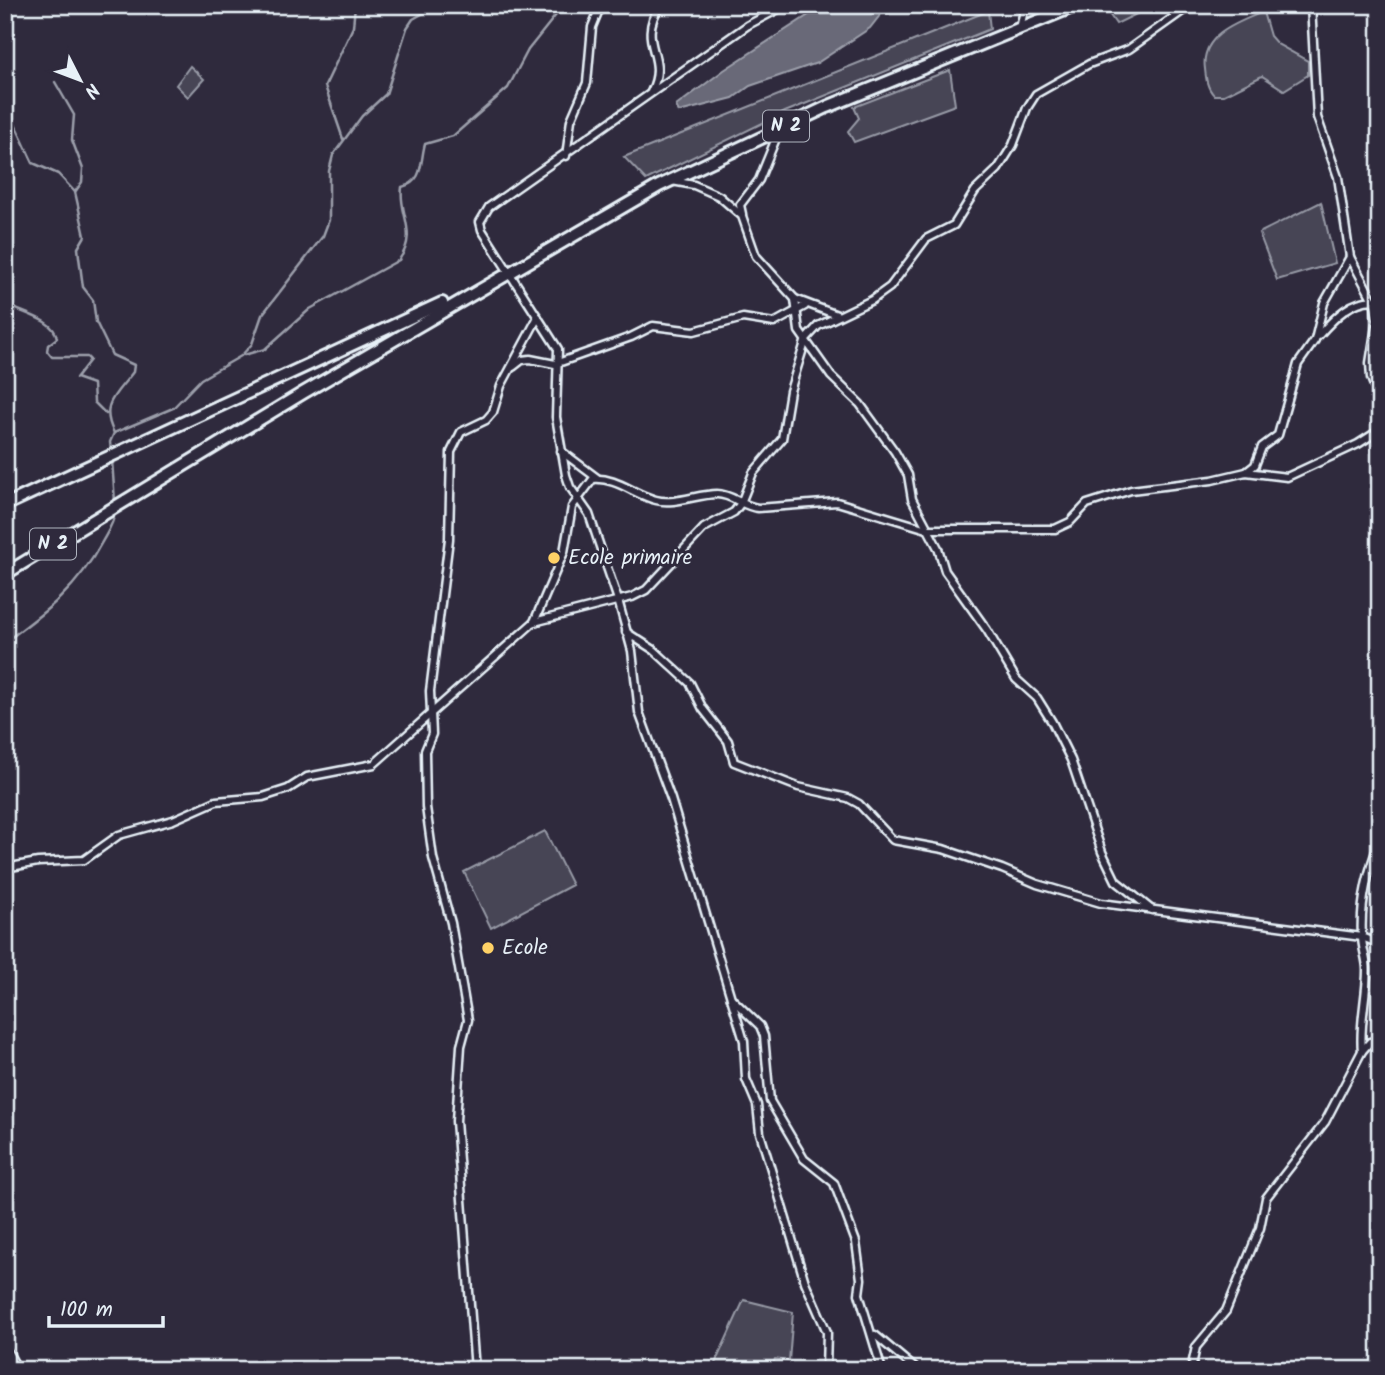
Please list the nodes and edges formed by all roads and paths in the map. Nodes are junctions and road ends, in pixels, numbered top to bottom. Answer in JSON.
{"nodes":[{"id":1,"x":601,"y":5,"type":"edge"},
{"id":2,"x":660,"y":5,"type":"edge"},
{"id":3,"x":786,"y":5,"type":"edge"},
{"id":4,"x":1025,"y":5,"type":"edge"},
{"id":5,"x":1077,"y":5,"type":"edge"},
{"id":6,"x":1191,"y":5,"type":"edge"},
{"id":7,"x":1311,"y":5,"type":"edge"},
{"id":8,"x":1020,"y":29,"type":"junction"},
{"id":9,"x":651,"y":94,"type":"junction"},
{"id":10,"x":780,"y":128,"type":"junction"},
{"id":11,"x":566,"y":156,"type":"junction"},
{"id":12,"x":670,"y":181,"type":"junction"},
{"id":13,"x":742,"y":216,"type":"junction"},
{"id":14,"x":1350,"y":257,"type":"junction"},
{"id":15,"x":507,"y":271,"type":"junction"},
{"id":16,"x":795,"y":299,"type":"junction"},
{"id":17,"x":1376,"y":300,"type":"edge"},
{"id":18,"x":805,"y":306,"type":"junction"},
{"id":19,"x":796,"y":312,"type":"junction"},
{"id":20,"x":838,"y":315,"type":"junction"},
{"id":21,"x":538,"y":317,"type":"junction"},
{"id":22,"x":806,"y":339,"type":"junction"},
{"id":23,"x":1315,"y":340,"type":"junction"},
{"id":24,"x":558,"y":363,"type":"junction"},
{"id":25,"x":509,"y":371,"type":"junction"},
{"id":26,"x":1380,"y":401,"type":"edge"},
{"id":27,"x":1380,"y":430,"type":"edge"},
{"id":28,"x":561,"y":451,"type":"junction"},
{"id":29,"x":1246,"y":472,"type":"junction"},
{"id":30,"x":597,"y":478,"type":"junction"},
{"id":31,"x":578,"y":498,"type":"junction"},
{"id":32,"x":741,"y":503,"type":"junction"},
{"id":33,"x":5,"y":505,"type":"edge"},
{"id":34,"x":927,"y":529,"type":"junction"},
{"id":35,"x":5,"y":574,"type":"edge"},
{"id":36,"x":618,"y":600,"type":"junction"},
{"id":37,"x":534,"y":622,"type":"junction"},
{"id":38,"x":626,"y":632,"type":"junction"},
{"id":39,"x":431,"y":716,"type":"junction"},
{"id":40,"x":1380,"y":841,"type":"edge"},
{"id":41,"x":5,"y":868,"type":"edge"},
{"id":42,"x":1152,"y":910,"type":"junction"},
{"id":43,"x":1362,"y":937,"type":"junction"},
{"id":44,"x":1380,"y":944,"type":"edge"},
{"id":45,"x":730,"y":997,"type":"junction"},
{"id":46,"x":1380,"y":1040,"type":"edge"},
{"id":47,"x":1362,"y":1051,"type":"junction"},
{"id":48,"x":873,"y":1334,"type":"junction"},
{"id":49,"x":5,"y":1347,"type":"edge"},
{"id":50,"x":915,"y":1369,"type":"edge"},
{"id":51,"x":18,"y":1370,"type":"edge"},
{"id":52,"x":475,"y":1370,"type":"edge"},
{"id":53,"x":826,"y":1370,"type":"edge"},
{"id":54,"x":882,"y":1370,"type":"edge"},
{"id":55,"x":1191,"y":1370,"type":"edge"}],
"edges":[{"from":1,"to":11,"type":"street"},
{"from":2,"to":9,"type":"street"},
{"from":3,"to":9,"type":"street"},
{"from":4,"to":8,"type":"street"},
{"from":5,"to":8,"type":"main road","number":"N 2"},
{"from":6,"to":20,"type":"street"},
{"from":7,"to":14,"type":"street"},
{"from":8,"to":10,"type":"main road","number":"N 2"},
{"from":9,"to":11,"type":"street"},
{"from":10,"to":12,"type":"main road","number":"N 2"},
{"from":10,"to":13,"type":"street"},
{"from":11,"to":15,"type":"street"},
{"from":12,"to":13,"type":"street"},
{"from":12,"to":15,"type":"main road","number":"N 2"},
{"from":13,"to":16,"type":"street"},
{"from":14,"to":17,"type":"street"},
{"from":14,"to":23,"type":"street"},
{"from":15,"to":21,"type":"street"},
{"from":15,"to":33,"type":"main road","number":"N 2"},
{"from":15,"to":35,"type":"main road","number":"N 2"},
{"from":16,"to":18,"type":"street"},
{"from":16,"to":19,"type":"street"},
{"from":17,"to":23,"type":"street"},
{"from":17,"to":26,"type":"street"},
{"from":18,"to":19,"type":"street"},
{"from":18,"to":20,"type":"street"},
{"from":19,"to":22,"type":"street"},
{"from":19,"to":24,"type":"street"},
{"from":20,"to":22,"type":"street"},
{"from":21,"to":24,"type":"street"},
{"from":21,"to":25,"type":"street"},
{"from":22,"to":32,"type":"street"},
{"from":22,"to":34,"type":"street"},
{"from":23,"to":29,"type":"street"},
{"from":24,"to":25,"type":"street"},
{"from":24,"to":28,"type":"street"},
{"from":25,"to":39,"type":"street"},
{"from":27,"to":29,"type":"street"},
{"from":28,"to":30,"type":"street"},
{"from":28,"to":31,"type":"street"},
{"from":29,"to":34,"type":"street"},
{"from":30,"to":31,"type":"street"},
{"from":30,"to":32,"type":"street"},
{"from":31,"to":36,"type":"street"},
{"from":31,"to":37,"type":"street"},
{"from":32,"to":34,"type":"street"},
{"from":32,"to":36,"type":"street"},
{"from":34,"to":42,"type":"street"},
{"from":36,"to":37,"type":"street"},
{"from":36,"to":38,"type":"street"},
{"from":37,"to":39,"type":"street"},
{"from":38,"to":42,"type":"street"},
{"from":38,"to":45,"type":"street"},
{"from":39,"to":41,"type":"street"},
{"from":39,"to":52,"type":"street"},
{"from":40,"to":43,"type":"street"},
{"from":42,"to":43,"type":"street"},
{"from":43,"to":44,"type":"street"},
{"from":43,"to":47,"type":"street"},
{"from":45,"to":48,"type":"street"},
{"from":45,"to":53,"type":"street"},
{"from":46,"to":47,"type":"street"},
{"from":47,"to":55,"type":"street"},
{"from":48,"to":50,"type":"street"},
{"from":48,"to":54,"type":"street"},
{"from":49,"to":51,"type":"street"}]}
